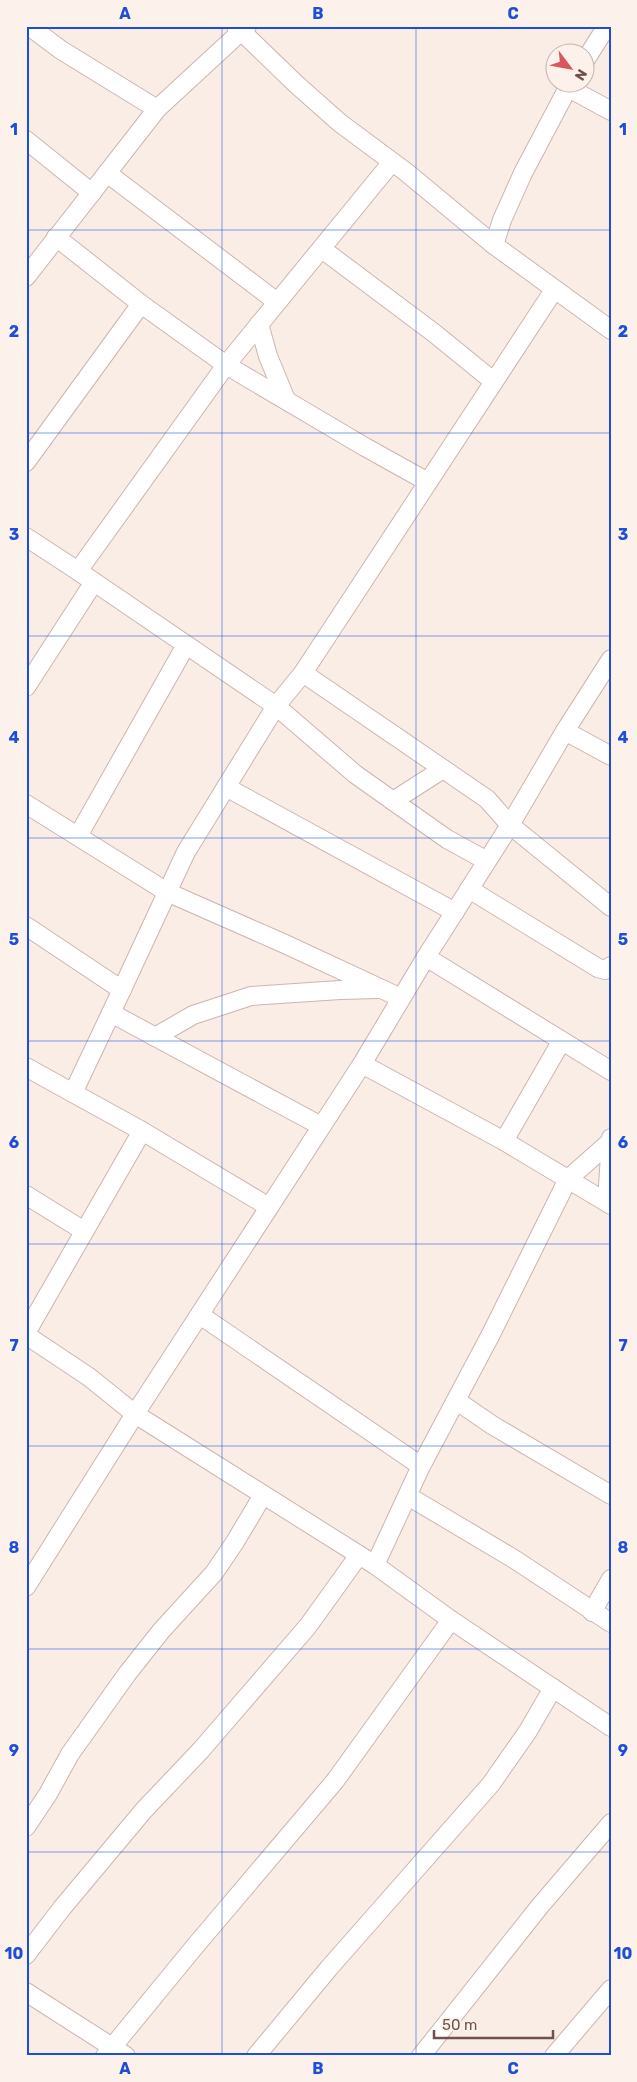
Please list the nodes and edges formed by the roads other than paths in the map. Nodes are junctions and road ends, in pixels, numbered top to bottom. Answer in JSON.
{"nodes":[{"id":1,"x":29,"y":26,"type":"edge"},
{"id":2,"x":607,"y":26,"type":"edge"},
{"id":3,"x":242,"y":28,"type":"edge"},
{"id":4,"x":594,"y":46,"type":"edge"},
{"id":5,"x":565,"y":92,"type":"edge"},
{"id":6,"x":580,"y":92,"type":"edge"},
{"id":7,"x":157,"y":109,"type":"junction"},
{"id":8,"x":611,"y":111,"type":"edge"},
{"id":9,"x":26,"y":140,"type":"edge"},
{"id":10,"x":392,"y":162,"type":"junction"},
{"id":11,"x":108,"y":173,"type":"junction"},
{"id":12,"x":92,"y":192,"type":"junction"},
{"id":13,"x":56,"y":238,"type":"junction"},
{"id":14,"x":494,"y":245,"type":"junction"},
{"id":15,"x":322,"y":249,"type":"junction"},
{"id":16,"x":30,"y":265,"type":"edge"},
{"id":17,"x":554,"y":290,"type":"junction"},
{"id":18,"x":277,"y":302,"type":"junction"},
{"id":19,"x":141,"y":304,"type":"junction"},
{"id":20,"x":259,"y":324,"type":"junction"},
{"id":21,"x":611,"y":330,"type":"edge"},
{"id":22,"x":226,"y":365,"type":"junction"},
{"id":23,"x":493,"y":381,"type":"junction"},
{"id":24,"x":286,"y":400,"type":"junction"},
{"id":25,"x":26,"y":462,"type":"edge"},
{"id":26,"x":428,"y":482,"type":"junction"},
{"id":27,"x":26,"y":537,"type":"edge"},
{"id":28,"x":78,"y":571,"type":"junction"},
{"id":29,"x":94,"y":582,"type":"junction"},
{"id":30,"x":186,"y":645,"type":"junction"},
{"id":31,"x":611,"y":659,"type":"edge"},
{"id":32,"x":303,"y":673,"type":"junction"},
{"id":33,"x":26,"y":687,"type":"edge"},
{"id":34,"x":276,"y":706,"type":"junction"},
{"id":35,"x":565,"y":730,"type":"junction"},
{"id":36,"x":611,"y":756,"type":"edge"},
{"id":37,"x":443,"y":769,"type":"junction"},
{"id":38,"x":226,"y":787,"type":"junction"},
{"id":39,"x":393,"y":802,"type":"junction"},
{"id":40,"x":26,"y":804,"type":"edge"},
{"id":41,"x":510,"y":825,"type":"junction"},
{"id":42,"x":78,"y":836,"type":"junction"},
{"id":43,"x":486,"y":861,"type":"junction"},
{"id":44,"x":469,"y":889,"type":"junction"},
{"id":45,"x":167,"y":892,"type":"junction"},
{"id":46,"x":611,"y":907,"type":"edge"},
{"id":47,"x":455,"y":912,"type":"junction"},
{"id":48,"x":26,"y":926,"type":"edge"},
{"id":49,"x":426,"y":957,"type":"junction"},
{"id":50,"x":611,"y":966,"type":"edge"},
{"id":51,"x":383,"y":989,"type":"junction"},
{"id":52,"x":122,"y":990,"type":"junction"},
{"id":53,"x":402,"y":998,"type":"junction"},
{"id":54,"x":111,"y":1013,"type":"junction"},
{"id":55,"x":155,"y":1037,"type":"junction"},
{"id":56,"x":561,"y":1042,"type":"junction"},
{"id":57,"x":362,"y":1064,"type":"junction"},
{"id":58,"x":26,"y":1067,"type":"edge"},
{"id":59,"x":611,"y":1071,"type":"edge"},
{"id":60,"x":73,"y":1093,"type":"junction"},
{"id":61,"x":321,"y":1126,"type":"junction"},
{"id":62,"x":142,"y":1131,"type":"junction"},
{"id":63,"x":610,"y":1140,"type":"edge"},
{"id":64,"x":504,"y":1141,"type":"junction"},
{"id":65,"x":568,"y":1178,"type":"junction"},
{"id":66,"x":26,"y":1195,"type":"edge"},
{"id":67,"x":609,"y":1203,"type":"edge"},
{"id":68,"x":269,"y":1207,"type":"junction"},
{"id":69,"x":84,"y":1231,"type":"junction"},
{"id":70,"x":200,"y":1315,"type":"junction"},
{"id":71,"x":26,"y":1334,"type":"edge"},
{"id":72,"x":457,"y":1400,"type":"junction"},
{"id":73,"x":134,"y":1414,"type":"junction"},
{"id":74,"x":421,"y":1466,"type":"junction"},
{"id":75,"x":263,"y":1495,"type":"junction"},
{"id":76,"x":611,"y":1495,"type":"edge"},
{"id":77,"x":408,"y":1496,"type":"junction"},
{"id":78,"x":359,"y":1555,"type":"junction"},
{"id":79,"x":376,"y":1566,"type":"junction"},
{"id":80,"x":611,"y":1579,"type":"edge"},
{"id":81,"x":26,"y":1588,"type":"edge"},
{"id":82,"x":592,"y":1612,"type":"junction"},
{"id":83,"x":451,"y":1620,"type":"junction"},
{"id":84,"x":611,"y":1623,"type":"edge"},
{"id":85,"x":553,"y":1688,"type":"junction"},
{"id":86,"x":611,"y":1727,"type":"edge"},
{"id":87,"x":611,"y":1823,"type":"edge"},
{"id":88,"x":26,"y":1827,"type":"edge"},
{"id":89,"x":26,"y":1955,"type":"edge"},
{"id":90,"x":611,"y":1989,"type":"edge"},
{"id":91,"x":26,"y":1992,"type":"edge"},
{"id":92,"x":115,"y":2053,"type":"edge"},
{"id":93,"x":256,"y":2056,"type":"edge"},
{"id":94,"x":421,"y":2056,"type":"edge"},
{"id":95,"x":554,"y":2056,"type":"edge"}],
"edges":[{"from":1,"to":7,"type":"street"},
{"from":2,"to":4,"type":"street"},
{"from":3,"to":7,"type":"street"},
{"from":3,"to":10,"type":"street"},
{"from":5,"to":14,"type":"street"},
{"from":6,"to":8,"type":"street"},
{"from":7,"to":11,"type":"street"},
{"from":9,"to":12,"type":"street"},
{"from":10,"to":14,"type":"street"},
{"from":10,"to":15,"type":"street"},
{"from":11,"to":12,"type":"street"},
{"from":11,"to":18,"type":"street"},
{"from":12,"to":13,"type":"street"},
{"from":13,"to":16,"type":"street"},
{"from":13,"to":19,"type":"street"},
{"from":14,"to":17,"type":"street"},
{"from":15,"to":18,"type":"street"},
{"from":15,"to":23,"type":"street"},
{"from":17,"to":21,"type":"street"},
{"from":17,"to":23,"type":"street"},
{"from":18,"to":20,"type":"street"},
{"from":19,"to":22,"type":"street"},
{"from":19,"to":25,"type":"street"},
{"from":20,"to":22,"type":"street"},
{"from":20,"to":24,"type":"street"},
{"from":22,"to":24,"type":"street"},
{"from":22,"to":28,"type":"street"},
{"from":23,"to":26,"type":"street"},
{"from":24,"to":26,"type":"street"},
{"from":26,"to":32,"type":"street"},
{"from":27,"to":28,"type":"street"},
{"from":28,"to":29,"type":"street"},
{"from":29,"to":30,"type":"street"},
{"from":29,"to":33,"type":"street"},
{"from":30,"to":34,"type":"street"},
{"from":30,"to":42,"type":"street"},
{"from":31,"to":35,"type":"street"},
{"from":32,"to":34,"type":"street"},
{"from":32,"to":37,"type":"street"},
{"from":34,"to":38,"type":"street"},
{"from":34,"to":39,"type":"street"},
{"from":35,"to":36,"type":"street"},
{"from":35,"to":41,"type":"street"},
{"from":37,"to":39,"type":"street"},
{"from":37,"to":41,"type":"street"},
{"from":38,"to":45,"type":"street"},
{"from":38,"to":47,"type":"street"},
{"from":39,"to":43,"type":"street"},
{"from":40,"to":42,"type":"street"},
{"from":41,"to":43,"type":"street"},
{"from":41,"to":46,"type":"street"},
{"from":42,"to":45,"type":"street"},
{"from":43,"to":44,"type":"street"},
{"from":44,"to":47,"type":"street"},
{"from":44,"to":50,"type":"street"},
{"from":45,"to":51,"type":"street"},
{"from":45,"to":52,"type":"street"},
{"from":47,"to":49,"type":"street"},
{"from":48,"to":52,"type":"street"},
{"from":49,"to":53,"type":"street"},
{"from":49,"to":56,"type":"street"},
{"from":51,"to":53,"type":"street"},
{"from":51,"to":55,"type":"street"},
{"from":52,"to":54,"type":"street"},
{"from":53,"to":57,"type":"street"},
{"from":54,"to":55,"type":"street"},
{"from":54,"to":60,"type":"street"},
{"from":55,"to":61,"type":"street"},
{"from":56,"to":59,"type":"street"},
{"from":56,"to":64,"type":"street"},
{"from":57,"to":61,"type":"street"},
{"from":57,"to":64,"type":"street"},
{"from":58,"to":60,"type":"street"},
{"from":60,"to":62,"type":"street"},
{"from":61,"to":68,"type":"street"},
{"from":62,"to":68,"type":"street"},
{"from":62,"to":69,"type":"street"},
{"from":63,"to":65,"type":"street"},
{"from":63,"to":67,"type":"street"},
{"from":64,"to":65,"type":"street"},
{"from":65,"to":67,"type":"street"},
{"from":65,"to":72,"type":"street"},
{"from":66,"to":69,"type":"street"},
{"from":68,"to":70,"type":"street"},
{"from":69,"to":71,"type":"street"},
{"from":70,"to":73,"type":"street"},
{"from":70,"to":74,"type":"street"},
{"from":71,"to":73,"type":"street"},
{"from":72,"to":74,"type":"street"},
{"from":72,"to":76,"type":"street"},
{"from":73,"to":75,"type":"street"},
{"from":73,"to":81,"type":"street"},
{"from":74,"to":77,"type":"street"},
{"from":75,"to":78,"type":"street"},
{"from":75,"to":88,"type":"street"},
{"from":77,"to":79,"type":"street"},
{"from":77,"to":82,"type":"street"},
{"from":78,"to":79,"type":"street"},
{"from":78,"to":89,"type":"street"},
{"from":79,"to":83,"type":"street"},
{"from":80,"to":82,"type":"street"},
{"from":82,"to":84,"type":"street"},
{"from":83,"to":85,"type":"street"},
{"from":83,"to":92,"type":"street"},
{"from":85,"to":86,"type":"street"},
{"from":85,"to":93,"type":"street"},
{"from":87,"to":94,"type":"street"},
{"from":90,"to":95,"type":"street"},
{"from":91,"to":92,"type":"street"}]}
